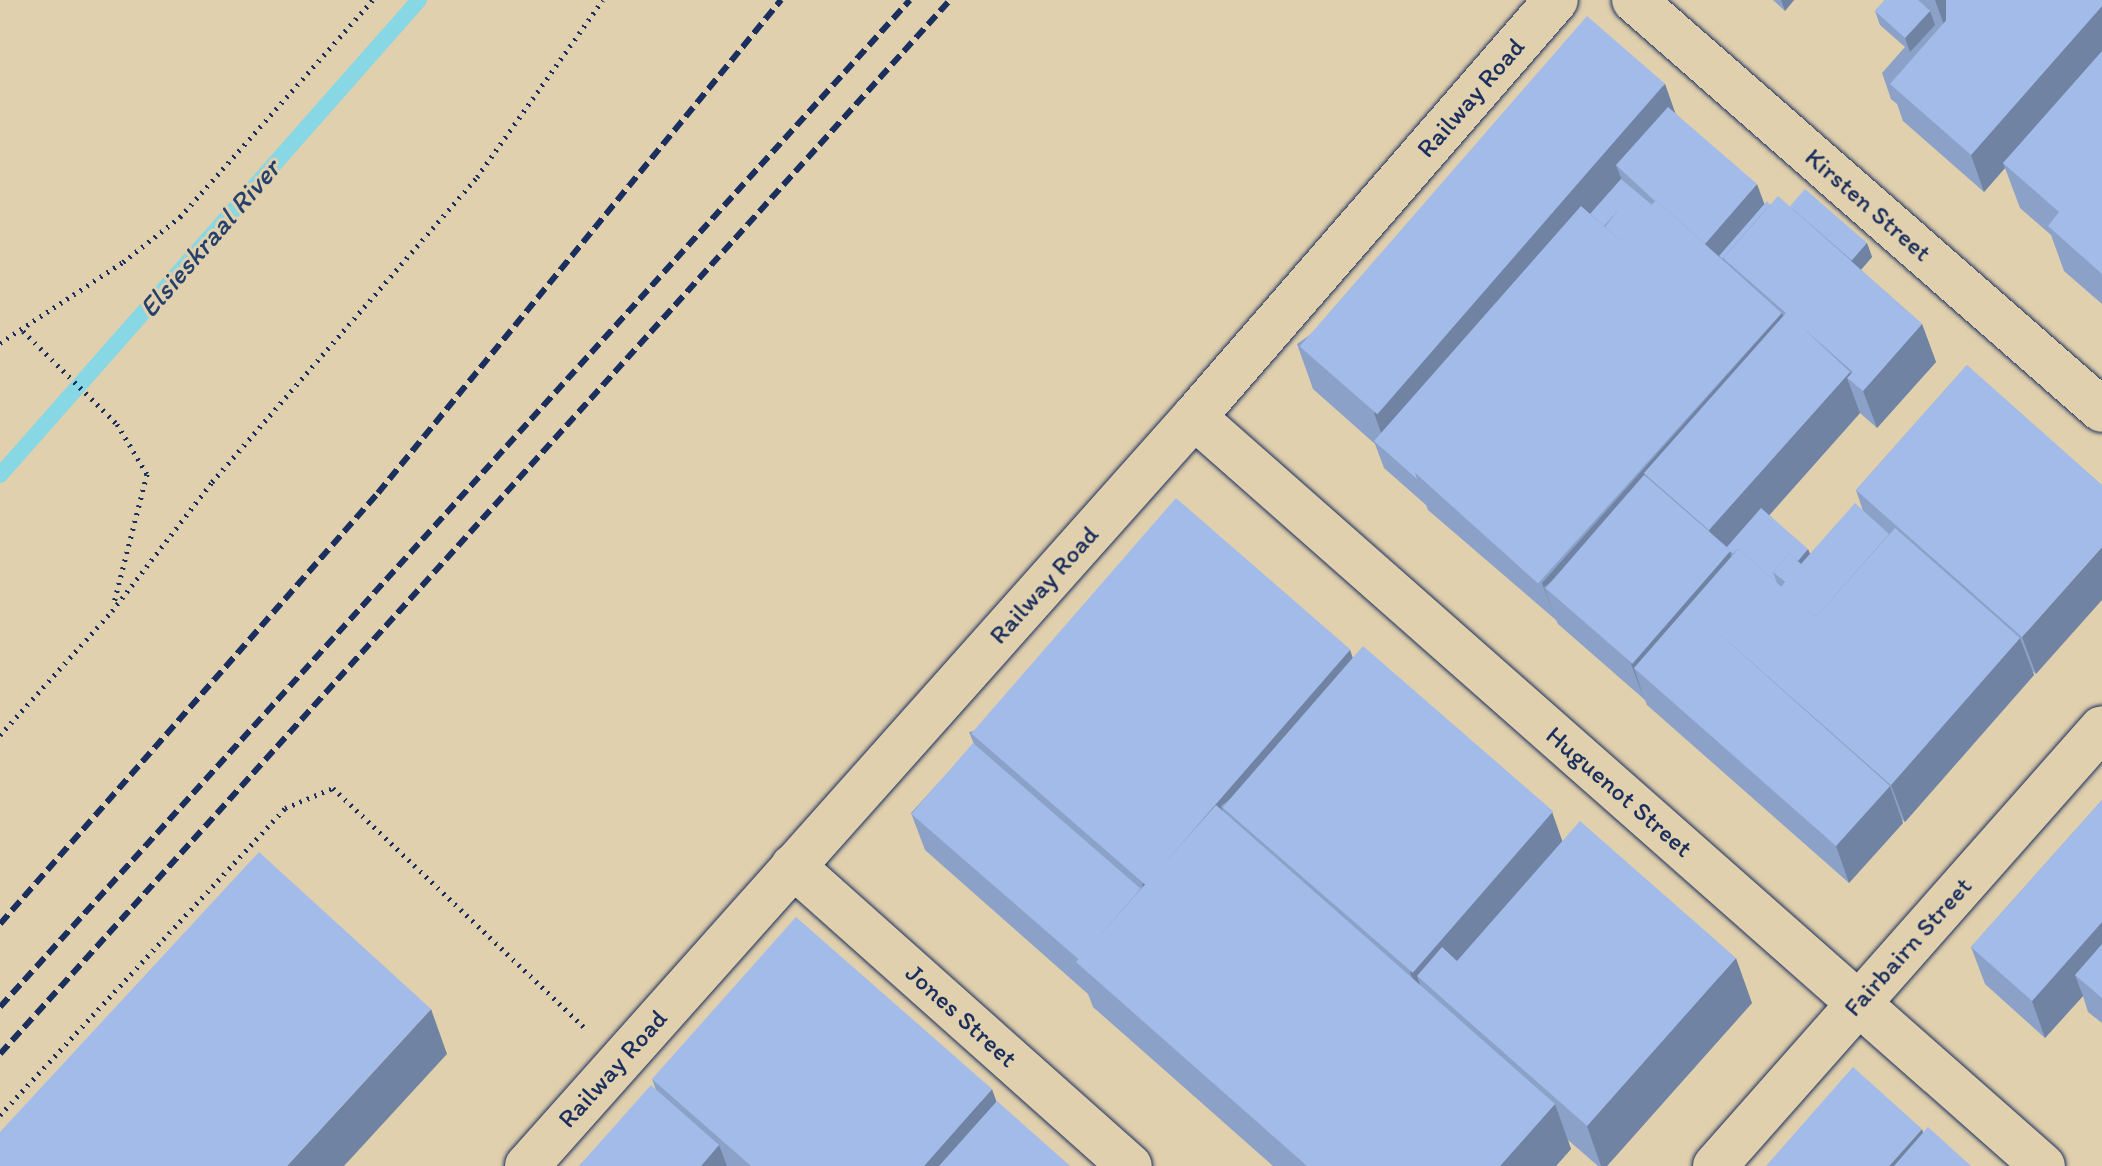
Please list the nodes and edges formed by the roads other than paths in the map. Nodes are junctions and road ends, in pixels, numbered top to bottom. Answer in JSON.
{"nodes":[{"id":1,"x":1556,"y":0,"type":"edge"},
{"id":2,"x":1634,"y":0,"type":"edge"},
{"id":3,"x":2102,"y":410,"type":"edge"},
{"id":4,"x":1194,"y":417,"type":"junction"},
{"id":5,"x":2102,"y":728,"type":"edge"},
{"id":6,"x":793,"y":866,"type":"junction"},
{"id":7,"x":1858,"y":1003,"type":"junction"},
{"id":8,"x":527,"y":1166,"type":"edge"},
{"id":9,"x":1130,"y":1166,"type":"edge"},
{"id":10,"x":1715,"y":1166,"type":"edge"},
{"id":11,"x":2043,"y":1166,"type":"edge"}],
"edges":[{"from":1,"to":4,"type":"street","name":"Railway Road"},
{"from":2,"to":3,"type":"street","name":"Kirsten Street"},
{"from":4,"to":6,"type":"street","name":"Railway Road"},
{"from":4,"to":7,"type":"street","name":"Huguenot Street"},
{"from":5,"to":7,"type":"street","name":"Fairbairn Street"},
{"from":6,"to":8,"type":"street","name":"Railway Road"},
{"from":6,"to":9,"type":"street","name":"Jones Street"},
{"from":7,"to":10,"type":"street","name":"Fairbairn Street"},
{"from":7,"to":11,"type":"street","name":"Huguenot Street"}]}
